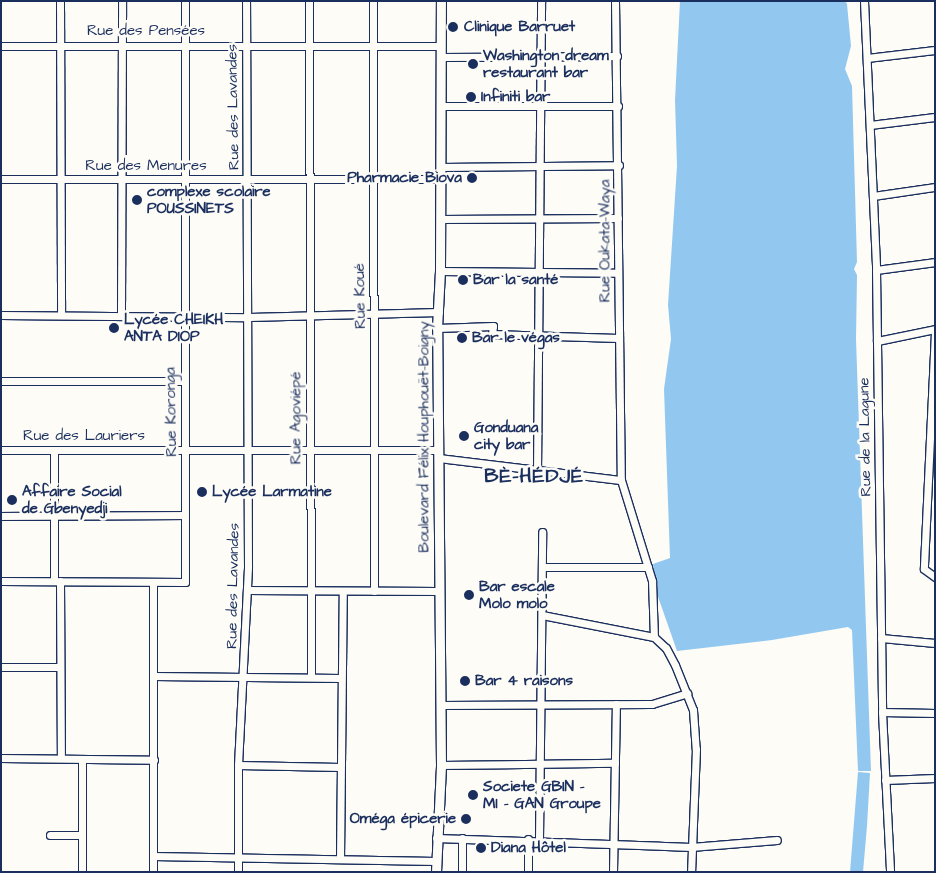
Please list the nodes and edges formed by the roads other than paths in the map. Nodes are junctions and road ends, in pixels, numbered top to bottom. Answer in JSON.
{"nodes":[{"id":1,"x":60,"y":1,"type":"edge"},
{"id":2,"x":122,"y":1,"type":"edge"},
{"id":3,"x":185,"y":1,"type":"edge"},
{"id":4,"x":246,"y":1,"type":"edge"},
{"id":5,"x":309,"y":1,"type":"edge"},
{"id":6,"x":373,"y":1,"type":"edge"},
{"id":7,"x":441,"y":1,"type":"edge"},
{"id":8,"x":541,"y":1,"type":"edge"},
{"id":9,"x":615,"y":1,"type":"edge"},
{"id":10,"x":864,"y":1,"type":"edge"},
{"id":11,"x":60,"y":45,"type":"junction"},
{"id":12,"x":122,"y":45,"type":"junction"},
{"id":13,"x":245,"y":45,"type":"junction"},
{"id":14,"x":309,"y":45,"type":"junction"},
{"id":15,"x":1,"y":46,"type":"edge"},
{"id":16,"x":184,"y":46,"type":"junction"},
{"id":17,"x":374,"y":46,"type":"junction"},
{"id":18,"x":440,"y":46,"type":"junction"},
{"id":19,"x":935,"y":50,"type":"edge"},
{"id":20,"x":541,"y":55,"type":"junction"},
{"id":21,"x":617,"y":56,"type":"junction"},
{"id":22,"x":440,"y":57,"type":"junction"},
{"id":23,"x":867,"y":58,"type":"junction"},
{"id":24,"x":441,"y":106,"type":"junction"},
{"id":25,"x":540,"y":106,"type":"junction"},
{"id":26,"x":618,"y":106,"type":"junction"},
{"id":27,"x":935,"y":117,"type":"edge"},
{"id":28,"x":870,"y":125,"type":"junction"},
{"id":29,"x":619,"y":165,"type":"junction"},
{"id":30,"x":540,"y":166,"type":"junction"},
{"id":31,"x":441,"y":167,"type":"junction"},
{"id":32,"x":1,"y":179,"type":"edge"},
{"id":33,"x":59,"y":179,"type":"junction"},
{"id":34,"x":440,"y":179,"type":"junction"},
{"id":35,"x":122,"y":180,"type":"junction"},
{"id":36,"x":248,"y":180,"type":"junction"},
{"id":37,"x":183,"y":181,"type":"junction"},
{"id":38,"x":310,"y":181,"type":"junction"},
{"id":39,"x":372,"y":181,"type":"junction"},
{"id":40,"x":935,"y":187,"type":"edge"},
{"id":41,"x":873,"y":196,"type":"junction"},
{"id":42,"x":618,"y":218,"type":"junction"},
{"id":43,"x":440,"y":219,"type":"junction"},
{"id":44,"x":539,"y":219,"type":"junction"},
{"id":45,"x":935,"y":262,"type":"edge"},
{"id":46,"x":876,"y":270,"type":"junction"},
{"id":47,"x":440,"y":271,"type":"junction"},
{"id":48,"x":539,"y":273,"type":"junction"},
{"id":49,"x":618,"y":273,"type":"junction"},
{"id":50,"x":438,"y":312,"type":"junction"},
{"id":51,"x":61,"y":314,"type":"junction"},
{"id":52,"x":121,"y":314,"type":"junction"},
{"id":53,"x":1,"y":315,"type":"edge"},
{"id":54,"x":373,"y":315,"type":"junction"},
{"id":55,"x":184,"y":316,"type":"junction"},
{"id":56,"x":310,"y":316,"type":"junction"},
{"id":57,"x":248,"y":317,"type":"junction"},
{"id":58,"x":437,"y":328,"type":"junction"},
{"id":59,"x":935,"y":331,"type":"edge"},
{"id":60,"x":538,"y":335,"type":"junction"},
{"id":61,"x":618,"y":338,"type":"junction"},
{"id":62,"x":877,"y":341,"type":"junction"},
{"id":63,"x":1,"y":381,"type":"edge"},
{"id":64,"x":184,"y":382,"type":"junction"},
{"id":65,"x":933,"y":435,"type":"edge"},
{"id":66,"x":1,"y":450,"type":"edge"},
{"id":67,"x":54,"y":450,"type":"junction"},
{"id":68,"x":186,"y":450,"type":"junction"},
{"id":69,"x":248,"y":451,"type":"junction"},
{"id":70,"x":310,"y":451,"type":"junction"},
{"id":71,"x":375,"y":451,"type":"junction"},
{"id":72,"x":438,"y":454,"type":"junction"},
{"id":73,"x":537,"y":472,"type":"junction"},
{"id":74,"x":620,"y":480,"type":"junction"},
{"id":75,"x":185,"y":514,"type":"junction"},
{"id":76,"x":54,"y":515,"type":"junction"},
{"id":77,"x":1,"y":516,"type":"edge"},
{"id":78,"x":542,"y":532,"type":"dead end"},
{"id":79,"x":543,"y":566,"type":"junction"},
{"id":80,"x":648,"y":567,"type":"junction"},
{"id":81,"x":935,"y":577,"type":"edge"},
{"id":82,"x":1,"y":581,"type":"edge"},
{"id":83,"x":57,"y":581,"type":"junction"},
{"id":84,"x":154,"y":582,"type":"junction"},
{"id":85,"x":247,"y":590,"type":"junction"},
{"id":86,"x":343,"y":590,"type":"junction"},
{"id":87,"x":374,"y":591,"type":"junction"},
{"id":88,"x":438,"y":591,"type":"junction"},
{"id":89,"x":310,"y":592,"type":"junction"},
{"id":90,"x":542,"y":615,"type":"junction"},
{"id":91,"x":654,"y":637,"type":"junction"},
{"id":92,"x":881,"y":638,"type":"junction"},
{"id":93,"x":935,"y":643,"type":"edge"},
{"id":94,"x":60,"y":667,"type":"junction"},
{"id":95,"x":1,"y":668,"type":"edge"},
{"id":96,"x":244,"y":675,"type":"junction"},
{"id":97,"x":154,"y":676,"type":"junction"},
{"id":98,"x":311,"y":677,"type":"junction"},
{"id":99,"x":340,"y":678,"type":"junction"},
{"id":100,"x":687,"y":693,"type":"junction"},
{"id":101,"x":541,"y":704,"type":"junction"},
{"id":102,"x":616,"y":704,"type":"junction"},
{"id":103,"x":441,"y":705,"type":"junction"},
{"id":104,"x":882,"y":712,"type":"junction"},
{"id":105,"x":935,"y":713,"type":"edge"},
{"id":106,"x":1,"y":758,"type":"edge"},
{"id":107,"x":62,"y":758,"type":"junction"},
{"id":108,"x":82,"y":759,"type":"junction"},
{"id":109,"x":154,"y":760,"type":"junction"},
{"id":110,"x":540,"y":763,"type":"junction"},
{"id":111,"x":615,"y":763,"type":"junction"},
{"id":112,"x":238,"y":765,"type":"junction"},
{"id":113,"x":442,"y":765,"type":"junction"},
{"id":114,"x":340,"y":768,"type":"junction"},
{"id":115,"x":935,"y":778,"type":"edge"},
{"id":116,"x":884,"y":780,"type":"junction"},
{"id":117,"x":50,"y":835,"type":"dead end"},
{"id":118,"x":82,"y":835,"type":"junction"},
{"id":119,"x":436,"y":838,"type":"junction"},
{"id":120,"x":462,"y":838,"type":"junction"},
{"id":121,"x":528,"y":839,"type":"junction"},
{"id":122,"x":539,"y":840,"type":"junction"},
{"id":123,"x":776,"y":840,"type":"dead end"},
{"id":124,"x":613,"y":844,"type":"junction"},
{"id":125,"x":691,"y":847,"type":"junction"},
{"id":126,"x":153,"y":856,"type":"junction"},
{"id":127,"x":238,"y":857,"type":"junction"},
{"id":128,"x":340,"y":859,"type":"junction"},
{"id":129,"x":436,"y":861,"type":"junction"},
{"id":130,"x":82,"y":872,"type":"edge"},
{"id":131,"x":152,"y":872,"type":"edge"},
{"id":132,"x":238,"y":872,"type":"edge"},
{"id":133,"x":436,"y":872,"type":"edge"},
{"id":134,"x":462,"y":872,"type":"edge"},
{"id":135,"x":528,"y":872,"type":"edge"},
{"id":136,"x":613,"y":872,"type":"edge"},
{"id":137,"x":691,"y":872,"type":"edge"},
{"id":138,"x":890,"y":872,"type":"edge"}],
"edges":[{"from":1,"to":11,"type":"street"},
{"from":2,"to":12,"type":"street"},
{"from":3,"to":16,"type":"street","name":"Rue Koronga"},
{"from":4,"to":13,"type":"street","name":"Rue des Lavandes"},
{"from":5,"to":14,"type":"street","name":"Rue Agoviépé"},
{"from":6,"to":17,"type":"street","name":"Rue Koué"},
{"from":7,"to":18,"type":"street","name":"Boulevard Félix Houphouët-Boigny"},
{"from":8,"to":20,"type":"street"},
{"from":9,"to":21,"type":"street","name":"Rue Oukata-Waya"},
{"from":10,"to":23,"type":"street","name":"Rue de la Lagune"},
{"from":11,"to":12,"type":"street","name":"Rue des Pensées"},
{"from":11,"to":15,"type":"street","name":"Rue des Pensées"},
{"from":11,"to":33,"type":"street"},
{"from":12,"to":16,"type":"street","name":"Rue des Pensées"},
{"from":12,"to":35,"type":"street"},
{"from":13,"to":14,"type":"street","name":"Rue des Pensées"},
{"from":13,"to":16,"type":"street","name":"Rue des Pensées"},
{"from":13,"to":36,"type":"street","name":"Rue des Lavandes"},
{"from":14,"to":17,"type":"street","name":"Rue des Pensées"},
{"from":14,"to":38,"type":"street","name":"Rue Agoviépé"},
{"from":16,"to":37,"type":"street","name":"Rue Koronga"},
{"from":17,"to":18,"type":"street","name":"Rue des Pensées"},
{"from":17,"to":39,"type":"street","name":"Rue Koué"},
{"from":18,"to":22,"type":"street","name":"Boulevard Félix Houphouët-Boigny"},
{"from":19,"to":23,"type":"street"},
{"from":20,"to":21,"type":"street"},
{"from":20,"to":22,"type":"street"},
{"from":20,"to":25,"type":"street"},
{"from":21,"to":26,"type":"street","name":"Rue Oukata-Waya"},
{"from":22,"to":24,"type":"street","name":"Boulevard Félix Houphouët-Boigny"},
{"from":23,"to":28,"type":"street","name":"Rue de la Lagune"},
{"from":24,"to":25,"type":"street"},
{"from":24,"to":31,"type":"street","name":"Boulevard Félix Houphouët-Boigny"},
{"from":25,"to":26,"type":"street"},
{"from":25,"to":30,"type":"street"},
{"from":26,"to":29,"type":"street","name":"Rue Oukata-Waya"},
{"from":27,"to":28,"type":"street"},
{"from":28,"to":41,"type":"street","name":"Rue de la Lagune"},
{"from":29,"to":30,"type":"street"},
{"from":29,"to":42,"type":"street","name":"Rue Oukata-Waya"},
{"from":30,"to":31,"type":"street"},
{"from":30,"to":44,"type":"street"},
{"from":31,"to":34,"type":"street","name":"Boulevard Félix Houphouët-Boigny"},
{"from":32,"to":33,"type":"street","name":"Rue des Menures"},
{"from":33,"to":35,"type":"street","name":"Rue des Menures"},
{"from":33,"to":51,"type":"street"},
{"from":34,"to":39,"type":"street","name":"Rue des Menures"},
{"from":34,"to":43,"type":"street","name":"Boulevard Félix Houphouët-Boigny"},
{"from":35,"to":37,"type":"street","name":"Rue des Menures"},
{"from":35,"to":52,"type":"street"},
{"from":36,"to":37,"type":"street","name":"Rue des Menures"},
{"from":36,"to":38,"type":"street","name":"Rue des Menures"},
{"from":36,"to":57,"type":"street","name":"Rue des Lavandes"},
{"from":37,"to":55,"type":"street","name":"Rue Koronga"},
{"from":38,"to":39,"type":"street","name":"Rue des Menures"},
{"from":38,"to":56,"type":"street","name":"Rue Agoviépé"},
{"from":39,"to":54,"type":"street","name":"Rue Koué"},
{"from":40,"to":41,"type":"street"},
{"from":41,"to":46,"type":"street","name":"Rue de la Lagune"},
{"from":42,"to":44,"type":"street"},
{"from":42,"to":49,"type":"street","name":"Rue Oukata-Waya"},
{"from":43,"to":44,"type":"street"},
{"from":43,"to":47,"type":"street","name":"Boulevard Félix Houphouët-Boigny"},
{"from":44,"to":48,"type":"street"},
{"from":45,"to":46,"type":"street"},
{"from":46,"to":62,"type":"street","name":"Rue de la Lagune"},
{"from":47,"to":48,"type":"street"},
{"from":47,"to":50,"type":"street","name":"Boulevard Félix Houphouët-Boigny"},
{"from":48,"to":49,"type":"street"},
{"from":48,"to":60,"type":"street"},
{"from":49,"to":61,"type":"street","name":"Rue Oukata-Waya"},
{"from":50,"to":54,"type":"street"},
{"from":50,"to":58,"type":"street","name":"Boulevard Félix Houphouët-Boigny"},
{"from":51,"to":52,"type":"street"},
{"from":51,"to":53,"type":"street"},
{"from":52,"to":55,"type":"street"},
{"from":54,"to":56,"type":"street"},
{"from":54,"to":71,"type":"street","name":"Rue Koué"},
{"from":55,"to":57,"type":"street"},
{"from":55,"to":64,"type":"street","name":"Rue Koronga"},
{"from":56,"to":57,"type":"street"},
{"from":56,"to":70,"type":"street","name":"Rue Agoviépé"},
{"from":57,"to":69,"type":"street","name":"Rue des Lavandes"},
{"from":58,"to":60,"type":"street"},
{"from":58,"to":72,"type":"street","name":"Boulevard Félix Houphouët-Boigny"},
{"from":59,"to":62,"type":"street"},
{"from":59,"to":65,"type":"street"},
{"from":60,"to":61,"type":"street"},
{"from":60,"to":73,"type":"street"},
{"from":61,"to":74,"type":"street","name":"Rue Oukata-Waya"},
{"from":62,"to":92,"type":"street","name":"Rue de la Lagune"},
{"from":63,"to":64,"type":"street"},
{"from":64,"to":68,"type":"street","name":"Rue Koronga"},
{"from":65,"to":81,"type":"street"},
{"from":66,"to":67,"type":"street","name":"Rue des Lauriers"},
{"from":67,"to":68,"type":"street","name":"Rue des Lauriers"},
{"from":67,"to":76,"type":"street"},
{"from":68,"to":69,"type":"street","name":"Rue des Lauriers"},
{"from":68,"to":75,"type":"street","name":"Rue Koronga"},
{"from":69,"to":70,"type":"street","name":"Rue des Lauriers"},
{"from":69,"to":85,"type":"street","name":"Rue des Lavandes"},
{"from":70,"to":71,"type":"street","name":"Rue des Lauriers"},
{"from":70,"to":89,"type":"street","name":"Rue Agoviépé"},
{"from":71,"to":72,"type":"street","name":"Rue des Lauriers"},
{"from":71,"to":87,"type":"street","name":"Rue Koué"},
{"from":72,"to":73,"type":"street","name":"Rue des Lauriers"},
{"from":72,"to":88,"type":"street","name":"Boulevard Félix Houphouët-Boigny"},
{"from":73,"to":74,"type":"street","name":"Rue des Lauriers"},
{"from":74,"to":80,"type":"street","name":"Rue Oukata-Waya"},
{"from":75,"to":76,"type":"street"},
{"from":75,"to":84,"type":"street","name":"Rue Koronga"},
{"from":76,"to":77,"type":"street"},
{"from":76,"to":83,"type":"street"},
{"from":78,"to":79,"type":"street"},
{"from":79,"to":80,"type":"street"},
{"from":79,"to":90,"type":"street"},
{"from":80,"to":91,"type":"street","name":"Rue Oukata-Waya"},
{"from":82,"to":83,"type":"street"},
{"from":83,"to":84,"type":"street"},
{"from":83,"to":94,"type":"street"},
{"from":84,"to":97,"type":"street"},
{"from":85,"to":89,"type":"street"},
{"from":85,"to":96,"type":"street","name":"Rue des Lavandes"},
{"from":86,"to":87,"type":"street"},
{"from":86,"to":89,"type":"street"},
{"from":86,"to":99,"type":"street"},
{"from":87,"to":88,"type":"street"},
{"from":88,"to":103,"type":"street","name":"Boulevard Félix Houphouët-Boigny"},
{"from":89,"to":98,"type":"street","name":"Rue Agoviépé"},
{"from":90,"to":91,"type":"street"},
{"from":90,"to":101,"type":"street"},
{"from":91,"to":100,"type":"street"},
{"from":92,"to":93,"type":"street"},
{"from":92,"to":104,"type":"street","name":"Rue de la Lagune"},
{"from":94,"to":95,"type":"street"},
{"from":94,"to":107,"type":"street"},
{"from":96,"to":97,"type":"street"},
{"from":96,"to":98,"type":"street"},
{"from":96,"to":112,"type":"street","name":"Rue des Lavandes"},
{"from":97,"to":109,"type":"street"},
{"from":98,"to":99,"type":"street"},
{"from":99,"to":114,"type":"street"},
{"from":100,"to":102,"type":"street"},
{"from":100,"to":125,"type":"street"},
{"from":101,"to":102,"type":"street"},
{"from":101,"to":103,"type":"street"},
{"from":101,"to":110,"type":"street"},
{"from":102,"to":111,"type":"street"},
{"from":103,"to":113,"type":"street","name":"Boulevard Félix Houphouët-Boigny"},
{"from":104,"to":105,"type":"street"},
{"from":104,"to":116,"type":"street","name":"Rue de la Lagune"},
{"from":106,"to":107,"type":"street"},
{"from":107,"to":108,"type":"street"},
{"from":108,"to":109,"type":"street"},
{"from":108,"to":118,"type":"street"},
{"from":109,"to":126,"type":"street"},
{"from":110,"to":111,"type":"street"},
{"from":110,"to":113,"type":"street"},
{"from":110,"to":122,"type":"street"},
{"from":111,"to":124,"type":"street"},
{"from":112,"to":114,"type":"street"},
{"from":112,"to":127,"type":"street","name":"Rue des Lavandes"},
{"from":113,"to":119,"type":"street","name":"Boulevard Félix Houphouët-Boigny"},
{"from":114,"to":128,"type":"street"},
{"from":115,"to":116,"type":"street"},
{"from":116,"to":138,"type":"street","name":"Rue de la Lagune"},
{"from":117,"to":118,"type":"street"},
{"from":118,"to":130,"type":"street"},
{"from":119,"to":120,"type":"street"},
{"from":119,"to":129,"type":"street","name":"Boulevard Félix Houphouët-Boigny"},
{"from":120,"to":121,"type":"street"},
{"from":120,"to":134,"type":"street"},
{"from":121,"to":122,"type":"street"},
{"from":121,"to":135,"type":"street"},
{"from":122,"to":124,"type":"street"},
{"from":123,"to":125,"type":"street"},
{"from":124,"to":125,"type":"street"},
{"from":124,"to":136,"type":"street"},
{"from":125,"to":137,"type":"street"},
{"from":126,"to":127,"type":"street"},
{"from":126,"to":131,"type":"street"},
{"from":127,"to":128,"type":"street"},
{"from":127,"to":132,"type":"street","name":"Rue des Lavandes"},
{"from":128,"to":129,"type":"street"},
{"from":129,"to":133,"type":"street","name":"Boulevard Félix Houphouët-Boigny"}]}
